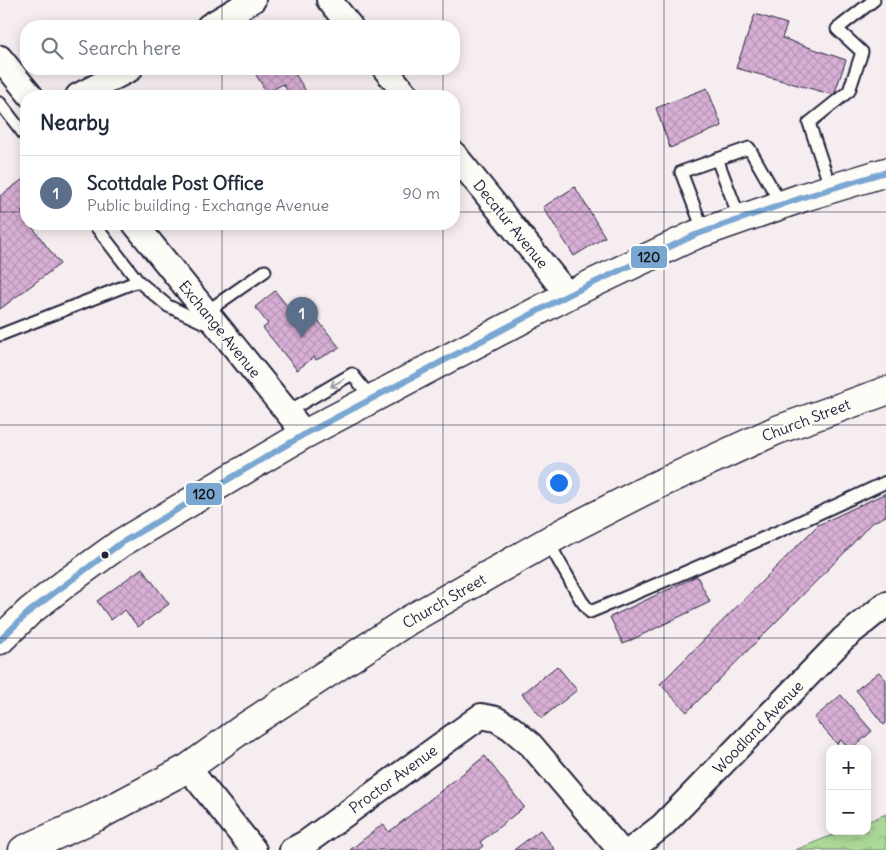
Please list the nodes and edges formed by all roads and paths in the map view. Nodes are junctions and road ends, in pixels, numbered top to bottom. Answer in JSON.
{"nodes":[{"id":1,"x":253,"y":0,"type":"edge"},
{"id":2,"x":329,"y":0,"type":"edge"},
{"id":3,"x":874,"y":0,"type":"edge"},
{"id":4,"x":219,"y":20,"type":"edge"},
{"id":5,"x":345,"y":20,"type":"edge"},
{"id":6,"x":0,"y":58,"type":"edge"},
{"id":7,"x":118,"y":75,"type":"edge"},
{"id":8,"x":390,"y":75,"type":"edge"},
{"id":9,"x":26,"y":90,"type":"edge"},
{"id":10,"x":90,"y":90,"type":"edge"},
{"id":11,"x":402,"y":90,"type":"edge"},
{"id":12,"x":0,"y":103,"type":"edge"},
{"id":13,"x":20,"y":129,"type":"edge"},
{"id":14,"x":717,"y":160,"type":"junction"},
{"id":15,"x":460,"y":161,"type":"edge"},
{"id":16,"x":886,"y":172,"type":"edge"},
{"id":17,"x":831,"y":189,"type":"junction"},
{"id":18,"x":782,"y":205,"type":"junction"},
{"id":19,"x":740,"y":219,"type":"junction"},
{"id":20,"x":99,"y":230,"type":"edge"},
{"id":21,"x":140,"y":230,"type":"edge"},
{"id":22,"x":704,"y":232,"type":"junction"},
{"id":23,"x":265,"y":271,"type":"dead end"},
{"id":24,"x":138,"y":281,"type":"junction"},
{"id":25,"x":568,"y":295,"type":"junction"},
{"id":26,"x":206,"y":312,"type":"junction"},
{"id":27,"x":222,"y":331,"type":"junction"},
{"id":28,"x":0,"y":335,"type":"edge"},
{"id":29,"x":886,"y":390,"type":"edge"},
{"id":30,"x":372,"y":399,"type":"junction"},
{"id":31,"x":287,"y":412,"type":"junction"},
{"id":32,"x":305,"y":434,"type":"junction"},
{"id":33,"x":886,"y":482,"type":"edge"},
{"id":34,"x":548,"y":542,"type":"junction"},
{"id":35,"x":886,"y":604,"type":"edge"},
{"id":36,"x":0,"y":640,"type":"edge"},
{"id":37,"x":188,"y":768,"type":"junction"},
{"id":38,"x":23,"y":850,"type":"edge"},
{"id":39,"x":254,"y":850,"type":"edge"},
{"id":40,"x":292,"y":850,"type":"edge"},
{"id":41,"x":620,"y":850,"type":"edge"},
{"id":42,"x":631,"y":850,"type":"edge"}],
"edges":[{"from":1,"to":4,"type":"street"},
{"from":2,"to":5,"type":"street"},
{"from":3,"to":17,"type":"lane"},
{"from":6,"to":9,"type":"street"},
{"from":7,"to":10,"type":"street"},
{"from":8,"to":11,"type":"street"},
{"from":12,"to":13,"type":"lane"},
{"from":14,"to":18,"type":"lane"},
{"from":14,"to":19,"type":"lane"},
{"from":14,"to":22,"type":"lane"},
{"from":15,"to":25,"type":"street","name":"Decatur Avenue"},
{"from":16,"to":17,"type":"main road"},
{"from":17,"to":18,"type":"main road"},
{"from":18,"to":19,"type":"main road"},
{"from":19,"to":22,"type":"main road"},
{"from":20,"to":24,"type":"lane"},
{"from":21,"to":26,"type":"street","name":"Exchange Avenue"},
{"from":22,"to":25,"type":"main road"},
{"from":23,"to":26,"type":"lane"},
{"from":24,"to":27,"type":"lane"},
{"from":24,"to":28,"type":"lane"},
{"from":25,"to":30,"type":"main road"},
{"from":26,"to":27,"type":"street","name":"Exchange Avenue"},
{"from":27,"to":31,"type":"street","name":"Exchange Avenue"},
{"from":29,"to":34,"type":"main road","name":"Church Street"},
{"from":30,"to":31,"type":"lane","one_way":true},
{"from":30,"to":32,"type":"main road"},
{"from":31,"to":32,"type":"street","name":"Exchange Avenue"},
{"from":32,"to":36,"type":"main road"},
{"from":33,"to":34,"type":"lane"},
{"from":34,"to":37,"type":"main road","name":"Church Street"},
{"from":35,"to":42,"type":"street","name":"Woodland Avenue"},
{"from":37,"to":38,"type":"main road","name":"Church Street"},
{"from":37,"to":39,"type":"street"},
{"from":40,"to":41,"type":"street","name":"Proctor Avenue"}]}
